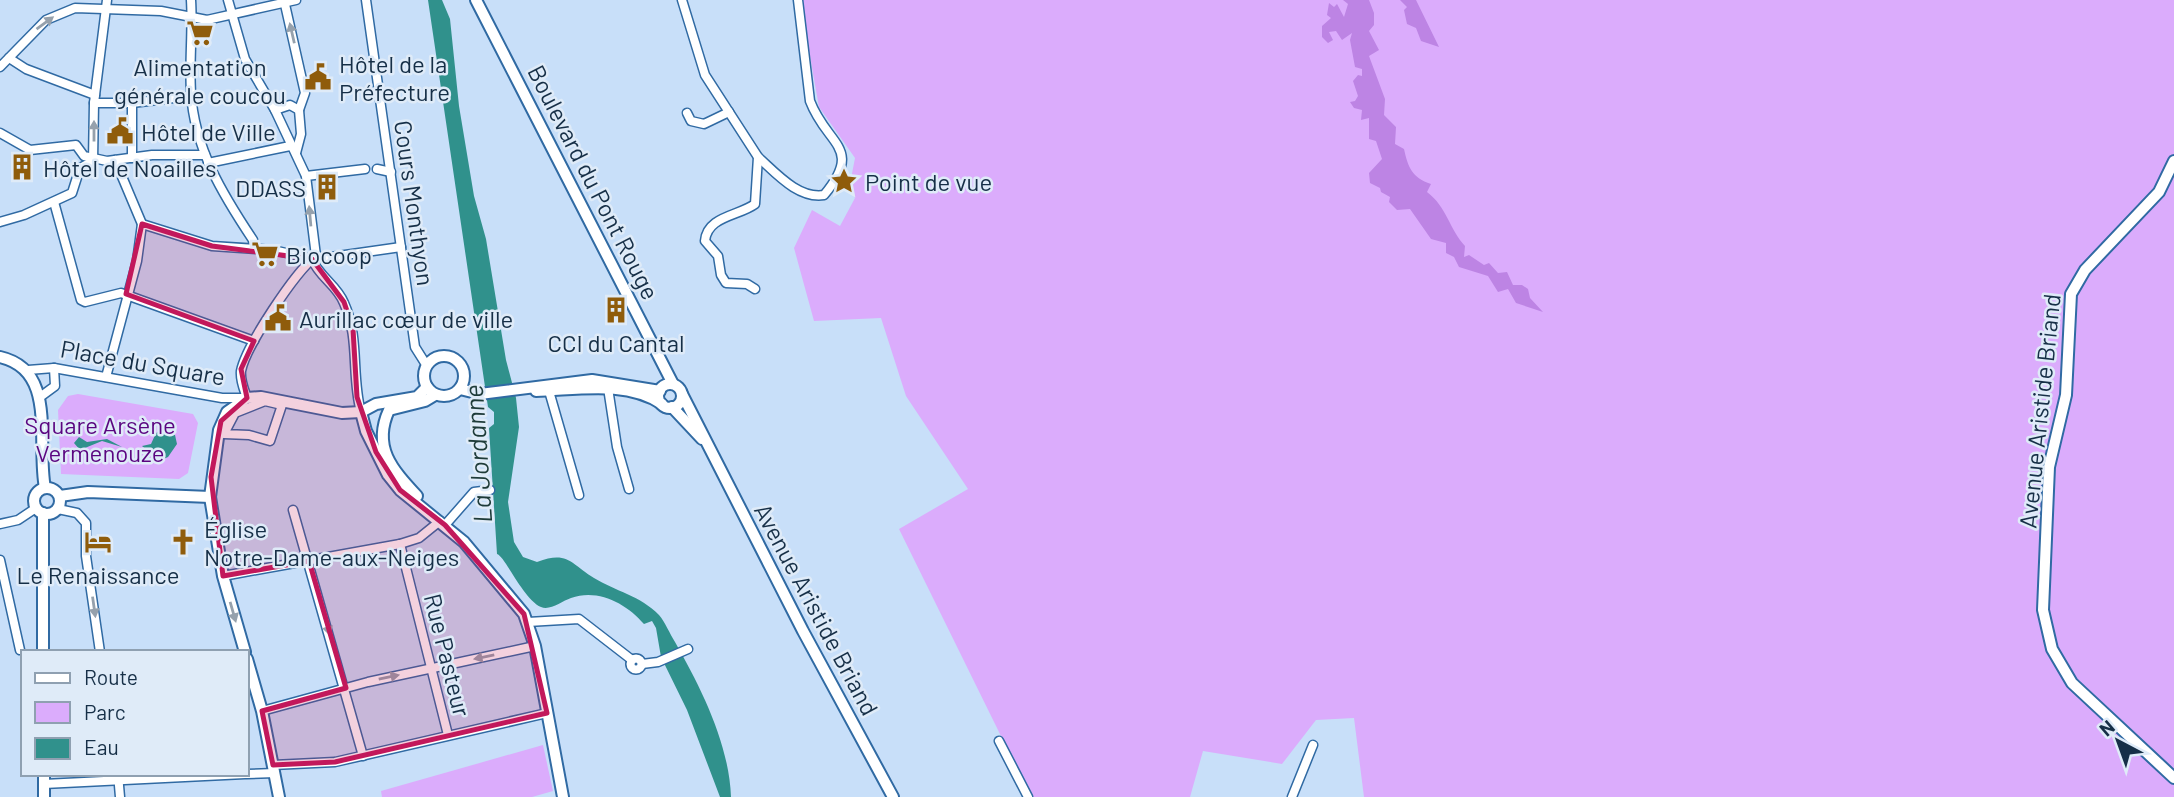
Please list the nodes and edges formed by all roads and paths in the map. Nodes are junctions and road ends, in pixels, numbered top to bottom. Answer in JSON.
{"nodes":[{"id":1,"x":191,"y":0,"type":"edge"},
{"id":2,"x":228,"y":0,"type":"edge"},
{"id":3,"x":296,"y":0,"type":"edge"},
{"id":4,"x":366,"y":0,"type":"edge"},
{"id":5,"x":476,"y":0,"type":"edge"},
{"id":6,"x":682,"y":0,"type":"edge"},
{"id":7,"x":798,"y":0,"type":"edge"},
{"id":8,"x":284,"y":2,"type":"edge"},
{"id":9,"x":106,"y":4,"type":"edge"},
{"id":10,"x":192,"y":15,"type":"junction"},
{"id":11,"x":231,"y":17,"type":"junction"},
{"id":12,"x":9,"y":58,"type":"junction"},
{"id":13,"x":0,"y":67,"type":"edge"},
{"id":14,"x":191,"y":96,"type":"junction"},
{"id":15,"x":94,"y":99,"type":"junction"},
{"id":16,"x":132,"y":103,"type":"junction"},
{"id":17,"x":275,"y":110,"type":"junction"},
{"id":18,"x":299,"y":110,"type":"junction"},
{"id":19,"x":729,"y":112,"type":"junction"},
{"id":20,"x":687,"y":113,"type":"dead end"},
{"id":21,"x":0,"y":133,"type":"edge"},
{"id":22,"x":290,"y":146,"type":"junction"},
{"id":23,"x":296,"y":153,"type":"junction"},
{"id":24,"x":758,"y":157,"type":"junction"},
{"id":25,"x":93,"y":158,"type":"junction"},
{"id":26,"x":132,"y":158,"type":"junction"},
{"id":27,"x":206,"y":159,"type":"junction"},
{"id":28,"x":115,"y":160,"type":"junction"},
{"id":29,"x":2174,"y":161,"type":"edge"},
{"id":30,"x":365,"y":169,"type":"dead end"},
{"id":31,"x":377,"y":169,"type":"dead end"},
{"id":32,"x":391,"y":172,"type":"junction"},
{"id":33,"x":306,"y":176,"type":"junction"},
{"id":34,"x":54,"y":202,"type":"junction"},
{"id":35,"x":0,"y":222,"type":"edge"},
{"id":36,"x":142,"y":225,"type":"junction"},
{"id":37,"x":401,"y":247,"type":"junction"},
{"id":38,"x":254,"y":248,"type":"junction"},
{"id":39,"x":314,"y":257,"type":"junction"},
{"id":40,"x":755,"y":289,"type":"dead end"},
{"id":41,"x":126,"y":294,"type":"junction"},
{"id":42,"x":254,"y":341,"type":"junction"},
{"id":43,"x":0,"y":356,"type":"edge"},
{"id":44,"x":427,"y":366,"type":"junction"},
{"id":45,"x":54,"y":368,"type":"junction"},
{"id":46,"x":28,"y":370,"type":"junction"},
{"id":47,"x":106,"y":377,"type":"junction"},
{"id":48,"x":596,"y":380,"type":"junction"},
{"id":49,"x":673,"y":384,"type":"junction"},
{"id":50,"x":547,"y":387,"type":"junction"},
{"id":51,"x":582,"y":388,"type":"junction"},
{"id":52,"x":608,"y":388,"type":"junction"},
{"id":53,"x":647,"y":389,"type":"junction"},
{"id":54,"x":460,"y":390,"type":"junction"},
{"id":55,"x":431,"y":391,"type":"junction"},
{"id":56,"x":660,"y":391,"type":"junction"},
{"id":57,"x":682,"y":394,"type":"junction"},
{"id":58,"x":40,"y":397,"type":"junction"},
{"id":59,"x":247,"y":398,"type":"junction"},
{"id":60,"x":667,"y":406,"type":"junction"},
{"id":61,"x":389,"y":411,"type":"junction"},
{"id":62,"x":360,"y":412,"type":"junction"},
{"id":63,"x":704,"y":440,"type":"junction"},
{"id":64,"x":270,"y":441,"type":"joint"},
{"id":65,"x":211,"y":477,"type":"junction"},
{"id":66,"x":45,"y":488,"type":"junction"},
{"id":67,"x":629,"y":489,"type":"dead end"},
{"id":68,"x":490,"y":490,"type":"dead end"},
{"id":69,"x":180,"y":494,"type":"junction"},
{"id":70,"x":579,"y":495,"type":"dead end"},
{"id":71,"x":60,"y":496,"type":"junction"},
{"id":72,"x":210,"y":497,"type":"junction"},
{"id":73,"x":58,"y":509,"type":"junction"},
{"id":74,"x":293,"y":510,"type":"dead end"},
{"id":75,"x":40,"y":511,"type":"junction"},
{"id":76,"x":443,"y":523,"type":"junction"},
{"id":77,"x":0,"y":524,"type":"edge"},
{"id":78,"x":400,"y":544,"type":"junction"},
{"id":79,"x":0,"y":560,"type":"edge"},
{"id":80,"x":309,"y":561,"type":"junction"},
{"id":81,"x":223,"y":576,"type":"junction"},
{"id":82,"x":528,"y":622,"type":"junction"},
{"id":83,"x":535,"y":646,"type":"junction"},
{"id":84,"x":688,"y":649,"type":"dead end"},
{"id":85,"x":20,"y":650,"type":"dead end"},
{"id":86,"x":43,"y":650,"type":"edge"},
{"id":87,"x":100,"y":650,"type":"edge"},
{"id":88,"x":244,"y":650,"type":"edge"},
{"id":89,"x":248,"y":662,"type":"edge"},
{"id":90,"x":433,"y":668,"type":"junction"},
{"id":91,"x":346,"y":688,"type":"junction"},
{"id":92,"x":262,"y":711,"type":"junction"},
{"id":93,"x":547,"y":713,"type":"junction"},
{"id":94,"x":448,"y":735,"type":"junction"},
{"id":95,"x":999,"y":741,"type":"dead end"},
{"id":96,"x":1313,"y":745,"type":"dead end"},
{"id":97,"x":363,"y":756,"type":"junction"},
{"id":98,"x":274,"y":769,"type":"junction"},
{"id":99,"x":248,"y":774,"type":"edge"},
{"id":100,"x":182,"y":776,"type":"edge"},
{"id":101,"x":118,"y":778,"type":"edge"},
{"id":102,"x":2174,"y":778,"type":"edge"},
{"id":103,"x":44,"y":779,"type":"edge"},
{"id":104,"x":44,"y":797,"type":"edge"},
{"id":105,"x":120,"y":797,"type":"edge"},
{"id":106,"x":279,"y":797,"type":"edge"},
{"id":107,"x":563,"y":797,"type":"edge"},
{"id":108,"x":893,"y":797,"type":"edge"},
{"id":109,"x":1028,"y":797,"type":"edge"},
{"id":110,"x":1292,"y":797,"type":"edge"}],
"edges":[{"from":1,"to":10,"type":"street"},
{"from":2,"to":11,"type":"street"},
{"from":3,"to":8,"type":"street"},
{"from":4,"to":32,"type":"street","name":"Cours Monthyon"},
{"from":5,"to":49,"type":"main road","name":"Boulevard du Pont Rouge"},
{"from":6,"to":19,"type":"street"},
{"from":7,"to":24,"type":"street"},
{"from":8,"to":11,"type":"street"},
{"from":18,"to":8,"type":"street","one_way":true},
{"from":9,"to":10,"type":"street"},
{"from":12,"to":9,"type":"street","one_way":true},
{"from":9,"to":15,"type":"street"},
{"from":10,"to":11,"type":"street"},
{"from":10,"to":14,"type":"street"},
{"from":11,"to":17,"type":"street"},
{"from":12,"to":13,"type":"street"},
{"from":12,"to":15,"type":"street"},
{"from":14,"to":16,"type":"street"},
{"from":14,"to":27,"type":"street"},
{"from":15,"to":16,"type":"street"},
{"from":25,"to":15,"type":"street","one_way":true},
{"from":16,"to":26,"type":"street"},
{"from":17,"to":18,"type":"street"},
{"from":17,"to":22,"type":"street"},
{"from":18,"to":23,"type":"street"},
{"from":19,"to":20,"type":"street"},
{"from":19,"to":24,"type":"street"},
{"from":21,"to":25,"type":"street"},
{"from":22,"to":23,"type":"street"},
{"from":22,"to":27,"type":"street"},
{"from":23,"to":33,"type":"street"},
{"from":24,"to":40,"type":"street"},
{"from":25,"to":28,"type":"street"},
{"from":25,"to":34,"type":"street"},
{"from":26,"to":27,"type":"street"},
{"from":26,"to":28,"type":"street"},
{"from":27,"to":38,"type":"street"},
{"from":28,"to":36,"type":"street"},
{"from":29,"to":102,"type":"main road","name":"Avenue Aristide Briand"},
{"from":30,"to":33,"type":"street"},
{"from":31,"to":32,"type":"street"},
{"from":32,"to":37,"type":"street","name":"Cours Monthyon"},
{"from":39,"to":33,"type":"street","one_way":true},
{"from":34,"to":35,"type":"street"},
{"from":34,"to":41,"type":"street"},
{"from":36,"to":38,"type":"street"},
{"from":36,"to":41,"type":"street"},
{"from":37,"to":39,"type":"street"},
{"from":37,"to":44,"type":"street","name":"Cours Monthyon"},
{"from":38,"to":39,"type":"street"},
{"from":39,"to":42,"type":"street"},
{"from":39,"to":62,"type":"street"},
{"from":41,"to":42,"type":"street"},
{"from":41,"to":47,"type":"street"},
{"from":42,"to":59,"type":"street"},
{"from":43,"to":46,"type":"main road"},
{"from":44,"to":54,"type":"main road"},
{"from":44,"to":55,"type":"main road"},
{"from":45,"to":46,"type":"street","name":"Place du Square"},
{"from":45,"to":47,"type":"street","name":"Place du Square"},
{"from":45,"to":58,"type":"street"},
{"from":46,"to":58,"type":"main road","name":"Place du Square"},
{"from":47,"to":59,"type":"street","name":"Place du Square"},
{"from":48,"to":50,"type":"main road","name":"Avenue Aristide Briand"},
{"from":48,"to":51,"type":"main road"},
{"from":48,"to":53,"type":"main road","name":"Avenue Aristide Briand"},
{"from":49,"to":56,"type":"main road"},
{"from":49,"to":57,"type":"main road"},
{"from":50,"to":51,"type":"main road","name":"Avenue Aristide Briand"},
{"from":50,"to":54,"type":"main road","name":"Avenue Aristide Briand"},
{"from":50,"to":70,"type":"street"},
{"from":51,"to":52,"type":"main road","name":"Avenue Aristide Briand"},
{"from":52,"to":53,"type":"main road"},
{"from":52,"to":60,"type":"main road","name":"Avenue Aristide Briand"},
{"from":52,"to":67,"type":"street"},
{"from":53,"to":56,"type":"main road","name":"Avenue Aristide Briand"},
{"from":54,"to":55,"type":"main road"},
{"from":55,"to":61,"type":"main road"},
{"from":55,"to":62,"type":"main road"},
{"from":56,"to":60,"type":"main road"},
{"from":57,"to":60,"type":"main road"},
{"from":57,"to":63,"type":"main road","name":"Avenue Aristide Briand"},
{"from":58,"to":66,"type":"main road","name":"Place du Square"},
{"from":59,"to":62,"type":"main road"},
{"from":59,"to":65,"type":"main road"},
{"from":60,"to":63,"type":"main road","name":"Avenue Aristide Briand"},
{"from":61,"to":62,"type":"main road"},
{"from":61,"to":76,"type":"main road"},
{"from":62,"to":76,"type":"main road"},
{"from":63,"to":108,"type":"main road","name":"Avenue Aristide Briand"},
{"from":64,"to":64,"type":"street"},
{"from":65,"to":69,"type":"main road"},
{"from":65,"to":72,"type":"main road"},
{"from":66,"to":71,"type":"main road"},
{"from":66,"to":75,"type":"main road"},
{"from":68,"to":76,"type":"street"},
{"from":69,"to":71,"type":"main road"},
{"from":69,"to":72,"type":"main road"},
{"from":71,"to":73,"type":"main road"},
{"from":72,"to":81,"type":"main road"},
{"from":73,"to":75,"type":"main road"},
{"from":73,"to":87,"type":"street","one_way":true},
{"from":74,"to":80,"type":"street"},
{"from":75,"to":77,"type":"street"},
{"from":75,"to":86,"type":"main road"},
{"from":76,"to":78,"type":"street"},
{"from":76,"to":82,"type":"main road"},
{"from":78,"to":80,"type":"street"},
{"from":78,"to":90,"type":"street","name":"Rue Pasteur"},
{"from":79,"to":85,"type":"street"},
{"from":80,"to":81,"type":"street"},
{"from":80,"to":91,"type":"street","one_way":true},
{"from":81,"to":88,"type":"main road","one_way":true},
{"from":82,"to":83,"type":"main road"},
{"from":82,"to":84,"type":"street"},
{"from":83,"to":90,"type":"street","one_way":true},
{"from":83,"to":93,"type":"main road"},
{"from":89,"to":92,"type":"main road"},
{"from":91,"to":90,"type":"street","one_way":true},
{"from":90,"to":94,"type":"street","name":"Rue Pasteur"},
{"from":91,"to":92,"type":"street"},
{"from":91,"to":97,"type":"street"},
{"from":92,"to":98,"type":"main road"},
{"from":93,"to":94,"type":"street"},
{"from":93,"to":107,"type":"main road"},
{"from":94,"to":97,"type":"street"},
{"from":95,"to":109,"type":"street"},
{"from":96,"to":110,"type":"street"},
{"from":97,"to":98,"type":"street"},
{"from":98,"to":99,"type":"street"},
{"from":98,"to":106,"type":"main road"},
{"from":100,"to":101,"type":"street"},
{"from":101,"to":103,"type":"street"},
{"from":101,"to":105,"type":"street"},
{"from":103,"to":104,"type":"main road"}]}
